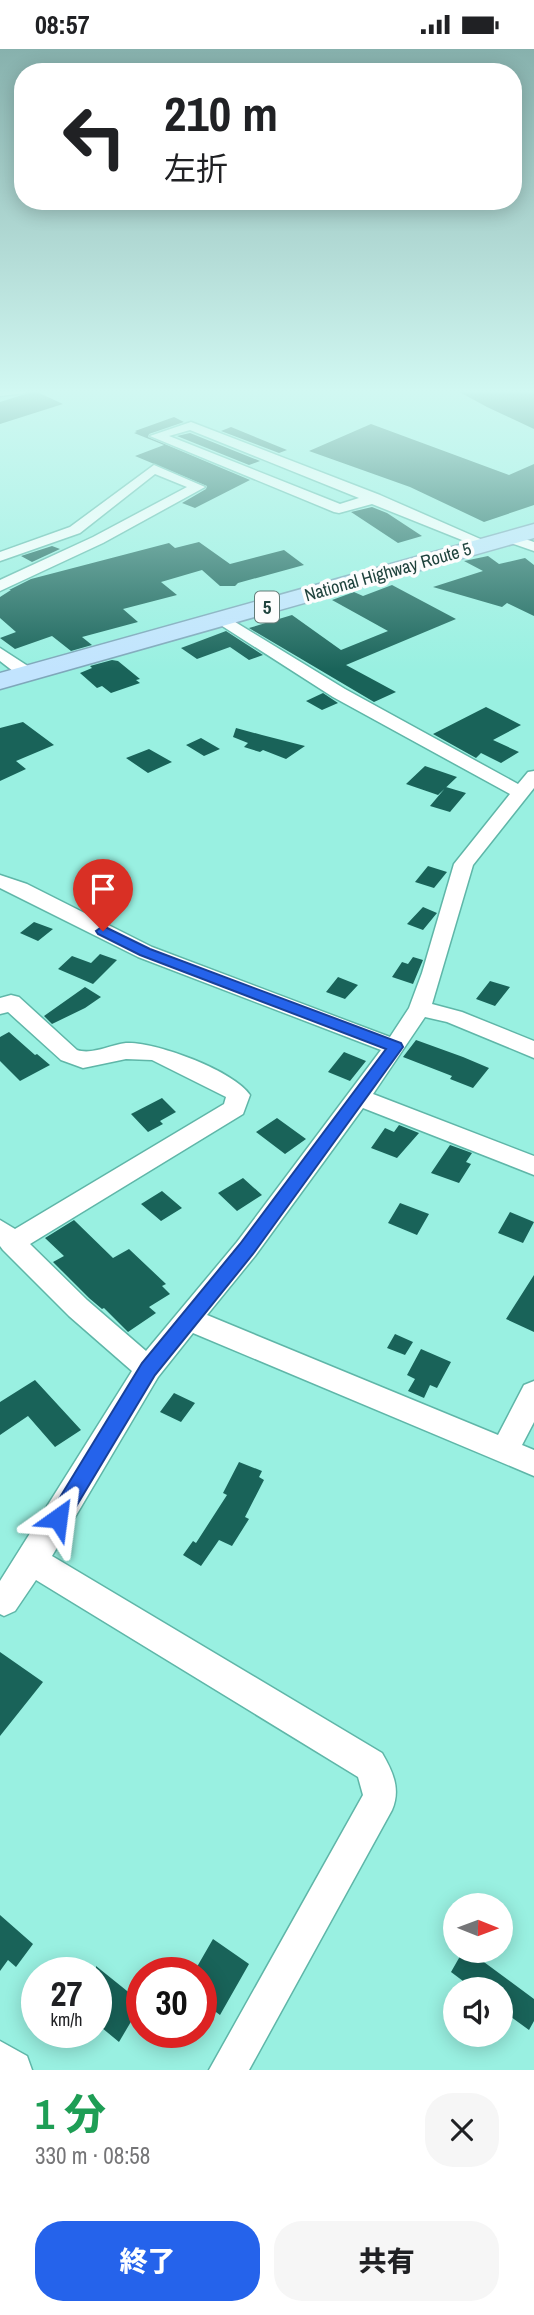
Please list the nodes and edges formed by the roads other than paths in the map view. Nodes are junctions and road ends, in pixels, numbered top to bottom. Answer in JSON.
{"nodes":[{"id":1,"x":135,"y":483,"type":"edge"},
{"id":2,"x":189,"y":483,"type":"edge"},
{"id":3,"x":274,"y":483,"type":"edge"},
{"id":4,"x":337,"y":483,"type":"edge"},
{"id":5,"x":374,"y":498,"type":"junction"},
{"id":6,"x":510,"y":538,"type":"edge"},
{"id":7,"x":534,"y":547,"type":"edge"},
{"id":8,"x":0,"y":558,"type":"edge"},
{"id":9,"x":1,"y":584,"type":"edge"},
{"id":10,"x":222,"y":619,"type":"junction"},
{"id":11,"x":0,"y":653,"type":"edge"},
{"id":12,"x":27,"y":674,"type":"junction"},
{"id":13,"x":0,"y":681,"type":"edge"},
{"id":14,"x":534,"y":776,"type":"edge"},
{"id":15,"x":524,"y":798,"type":"edge"},
{"id":16,"x":0,"y":881,"type":"edge"},
{"id":17,"x":0,"y":1007,"type":"edge"},
{"id":18,"x":420,"y":1008,"type":"junction"},
{"id":19,"x":396,"y":1047,"type":"junction"},
{"id":20,"x":534,"y":1050,"type":"edge"},
{"id":21,"x":359,"y":1097,"type":"junction"},
{"id":22,"x":534,"y":1166,"type":"edge"},
{"id":23,"x":6,"y":1236,"type":"edge"},
{"id":24,"x":191,"y":1320,"type":"junction"},
{"id":25,"x":148,"y":1369,"type":"junction"},
{"id":26,"x":534,"y":1393,"type":"edge"},
{"id":27,"x":505,"y":1451,"type":"junction"},
{"id":28,"x":534,"y":1463,"type":"edge"},
{"id":29,"x":32,"y":1561,"type":"junction"},
{"id":30,"x":0,"y":1599,"type":"edge"},
{"id":31,"x":0,"y":2060,"type":"edge"},
{"id":32,"x":13,"y":2070,"type":"edge"},
{"id":33,"x":228,"y":2070,"type":"edge"}],
"edges":[{"from":1,"to":8,"type":"street"},
{"from":2,"to":9,"type":"street"},
{"from":3,"to":5,"type":"street"},
{"from":4,"to":5,"type":"street"},
{"from":5,"to":6,"type":"street"},
{"from":6,"to":7,"type":"street"},
{"from":6,"to":10,"type":"highway","name":"National Highway Route 5","number":"5"},
{"from":10,"to":12,"type":"highway","name":"National Highway Route 5","number":"5"},
{"from":10,"to":15,"type":"street"},
{"from":11,"to":12,"type":"street"},
{"from":12,"to":13,"type":"highway","name":"National Highway Route 5","number":"5"},
{"from":14,"to":15,"type":"street"},
{"from":15,"to":18,"type":"street"},
{"from":16,"to":19,"type":"street"},
{"from":17,"to":23,"type":"street"},
{"from":18,"to":19,"type":"street"},
{"from":18,"to":20,"type":"street"},
{"from":19,"to":21,"type":"street"},
{"from":21,"to":22,"type":"street"},
{"from":21,"to":24,"type":"street"},
{"from":23,"to":25,"type":"street"},
{"from":24,"to":25,"type":"street"},
{"from":24,"to":27,"type":"street"},
{"from":25,"to":29,"type":"street"},
{"from":26,"to":27,"type":"street"},
{"from":27,"to":28,"type":"street"},
{"from":29,"to":30,"type":"street"},
{"from":29,"to":33,"type":"street"},
{"from":31,"to":32,"type":"street"}]}
